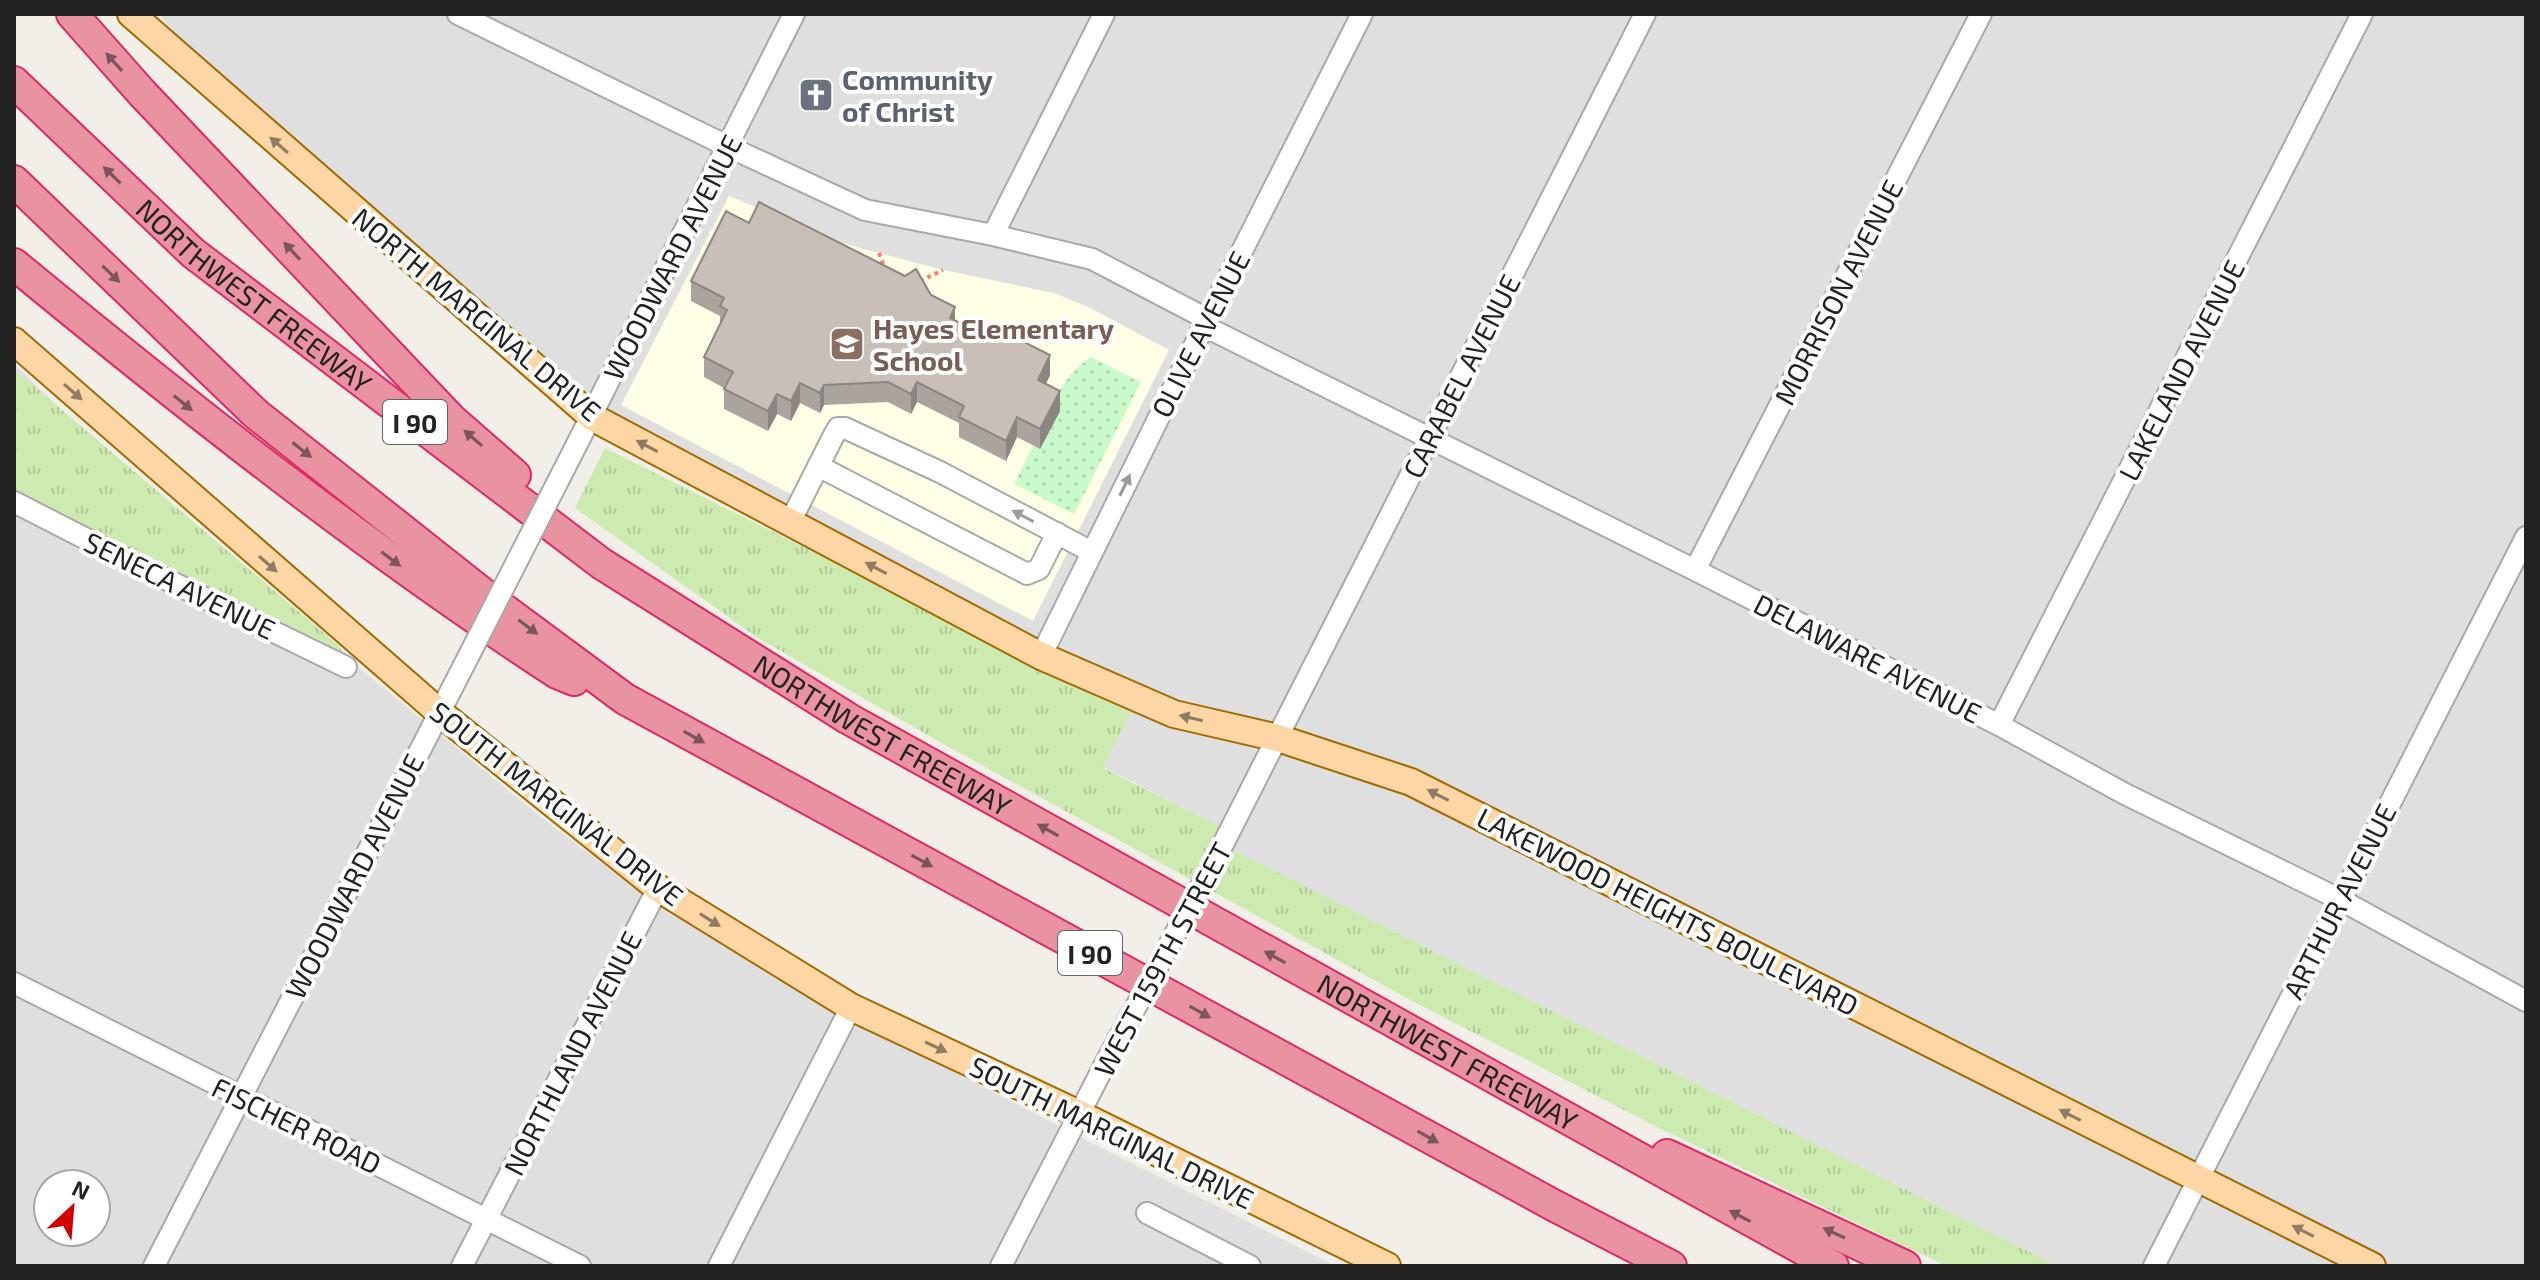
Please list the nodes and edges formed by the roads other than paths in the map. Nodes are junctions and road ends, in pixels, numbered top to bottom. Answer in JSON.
{"nodes":[{"id":1,"x":72,"y":14,"type":"edge"},
{"id":2,"x":131,"y":14,"type":"edge"},
{"id":3,"x":154,"y":14,"type":"edge"},
{"id":4,"x":458,"y":14,"type":"edge"},
{"id":5,"x":794,"y":14,"type":"edge"},
{"id":6,"x":1104,"y":14,"type":"edge"},
{"id":7,"x":1362,"y":14,"type":"edge"},
{"id":8,"x":1645,"y":14,"type":"edge"},
{"id":9,"x":1981,"y":14,"type":"edge"},
{"id":10,"x":2362,"y":14,"type":"edge"},
{"id":11,"x":160,"y":41,"type":"junction"},
{"id":12,"x":14,"y":82,"type":"edge"},
{"id":13,"x":727,"y":146,"type":"junction"},
{"id":14,"x":14,"y":181,"type":"edge"},
{"id":15,"x":993,"y":235,"type":"junction"},
{"id":16,"x":14,"y":264,"type":"edge"},
{"id":17,"x":1206,"y":322,"type":"junction"},
{"id":18,"x":14,"y":341,"type":"edge"},
{"id":19,"x":592,"y":417,"type":"junction"},
{"id":20,"x":1429,"y":439,"type":"junction"},
{"id":21,"x":818,"y":466,"type":"junction"},
{"id":22,"x":14,"y":502,"type":"edge"},
{"id":23,"x":790,"y":522,"type":"junction"},
{"id":24,"x":1057,"y":533,"type":"junction"},
{"id":25,"x":2526,"y":537,"type":"edge"},
{"id":26,"x":1092,"y":552,"type":"junction"},
{"id":27,"x":1695,"y":570,"type":"junction"},
{"id":28,"x":945,"y":605,"type":"joint"},
{"id":29,"x":1041,"y":656,"type":"junction"},
{"id":30,"x":346,"y":667,"type":"dead end"},
{"id":31,"x":625,"y":699,"type":"junction"},
{"id":32,"x":439,"y":712,"type":"junction"},
{"id":33,"x":849,"y":719,"type":"junction"},
{"id":34,"x":1999,"y":725,"type":"junction"},
{"id":35,"x":1278,"y":738,"type":"junction"},
{"id":36,"x":658,"y":888,"type":"junction"},
{"id":37,"x":2339,"y":899,"type":"junction"},
{"id":38,"x":14,"y":983,"type":"edge"},
{"id":39,"x":2526,"y":1001,"type":"edge"},
{"id":40,"x":851,"y":1007,"type":"junction"},
{"id":41,"x":1441,"y":1050,"type":"junction"},
{"id":42,"x":241,"y":1097,"type":"junction"},
{"id":43,"x":1079,"y":1114,"type":"junction"},
{"id":44,"x":2199,"y":1178,"type":"junction"},
{"id":45,"x":1555,"y":1206,"type":"junction"},
{"id":46,"x":1147,"y":1213,"type":"dead end"},
{"id":47,"x":486,"y":1219,"type":"junction"},
{"id":48,"x":154,"y":1266,"type":"edge"},
{"id":49,"x":462,"y":1266,"type":"edge"},
{"id":50,"x":580,"y":1266,"type":"edge"},
{"id":51,"x":719,"y":1266,"type":"edge"},
{"id":52,"x":1001,"y":1266,"type":"edge"},
{"id":53,"x":1250,"y":1266,"type":"edge"},
{"id":54,"x":1387,"y":1266,"type":"edge"},
{"id":55,"x":1643,"y":1266,"type":"edge"},
{"id":56,"x":1671,"y":1266,"type":"edge"},
{"id":57,"x":1833,"y":1266,"type":"edge"},
{"id":58,"x":1905,"y":1266,"type":"edge"},
{"id":59,"x":2154,"y":1266,"type":"edge"},
{"id":60,"x":2372,"y":1266,"type":"edge"}],
"edges":[{"from":33,"to":1,"type":"highway","one_way":true},
{"from":2,"to":11,"type":"main road","name":"NORTH MARGINAL DRIVE"},
{"from":3,"to":11,"type":"street"},
{"from":4,"to":13,"type":"street","name":"DELAWARE AVENUE"},
{"from":5,"to":13,"type":"street","name":"WOODWARD AVENUE"},
{"from":6,"to":15,"type":"street"},
{"from":7,"to":17,"type":"street","name":"OLIVE AVENUE"},
{"from":8,"to":20,"type":"street","name":"CARABEL AVENUE"},
{"from":9,"to":27,"type":"street","name":"MORRISON AVENUE"},
{"from":10,"to":34,"type":"street","name":"LAKELAND AVENUE"},
{"from":19,"to":11,"type":"main road","name":"NORTH MARGINAL DRIVE","one_way":true},
{"from":33,"to":12,"type":"highway","name":"NORTHWEST FREEWAY","number":"I 90","one_way":true},
{"from":13,"to":15,"type":"street","name":"DELAWARE AVENUE"},
{"from":13,"to":19,"type":"street","name":"WOODWARD AVENUE"},
{"from":14,"to":31,"type":"highway","number":"I 90","one_way":true},
{"from":15,"to":17,"type":"street","name":"DELAWARE AVENUE"},
{"from":16,"to":31,"type":"highway","one_way":true},
{"from":17,"to":20,"type":"street","name":"DELAWARE AVENUE"},
{"from":26,"to":17,"type":"street","name":"OLIVE AVENUE","one_way":true},
{"from":18,"to":32,"type":"main road","name":"SOUTH MARGINAL DRIVE","one_way":true},
{"from":23,"to":19,"type":"main road","name":"NORTH MARGINAL DRIVE","one_way":true},
{"from":19,"to":32,"type":"street","name":"WOODWARD AVENUE","bridge":true},
{"from":20,"to":27,"type":"street","name":"DELAWARE AVENUE"},
{"from":20,"to":35,"type":"street","name":"CARABEL AVENUE"},
{"from":21,"to":23,"type":"street"},
{"from":24,"to":21,"type":"street","one_way":true},
{"from":21,"to":24,"type":"street"},
{"from":22,"to":30,"type":"street","name":"SENECA AVENUE"},
{"from":28,"to":23,"type":"main road","name":"NORTH MARGINAL DRIVE","one_way":true},
{"from":24,"to":26,"type":"street"},
{"from":25,"to":37,"type":"street","name":"ARTHUR AVENUE"},
{"from":26,"to":29,"type":"street","name":"OLIVE AVENUE"},
{"from":27,"to":34,"type":"street","name":"DELAWARE AVENUE"},
{"from":28,"to":29,"type":"main road","name":"LAKEWOOD HEIGHTS BOULEVARD"},
{"from":35,"to":29,"type":"main road","name":"LAKEWOOD HEIGHTS BOULEVARD","one_way":true},
{"from":31,"to":45,"type":"highway","number":"I 90","one_way":true},
{"from":32,"to":36,"type":"main road","name":"SOUTH MARGINAL DRIVE"},
{"from":32,"to":42,"type":"street","name":"WOODWARD AVENUE"},
{"from":41,"to":33,"type":"highway","name":"NORTHWEST FREEWAY","number":"I 90","one_way":true},
{"from":34,"to":37,"type":"street","name":"DELAWARE AVENUE"},
{"from":35,"to":43,"type":"street","name":"WEST 159TH STREET","bridge":true},
{"from":44,"to":35,"type":"main road","name":"LAKEWOOD HEIGHTS BOULEVARD","one_way":true},
{"from":36,"to":40,"type":"main road","name":"SOUTH MARGINAL DRIVE","one_way":true},
{"from":36,"to":47,"type":"street","name":"NORTHLAND AVENUE"},
{"from":37,"to":39,"type":"street","name":"DELAWARE AVENUE"},
{"from":37,"to":44,"type":"street","name":"ARTHUR AVENUE"},
{"from":38,"to":42,"type":"street","name":"FISCHER ROAD"},
{"from":40,"to":43,"type":"main road","name":"SOUTH MARGINAL DRIVE","one_way":true},
{"from":40,"to":51,"type":"street"},
{"from":57,"to":41,"type":"highway","name":"NORTHWEST FREEWAY","number":"I 90","one_way":true},
{"from":58,"to":41,"type":"highway","one_way":true},
{"from":42,"to":47,"type":"street","name":"FISCHER ROAD"},
{"from":42,"to":48,"type":"street","name":"WOODWARD AVENUE"},
{"from":43,"to":52,"type":"street","name":"WEST 159TH STREET"},
{"from":43,"to":54,"type":"main road","name":"SOUTH MARGINAL DRIVE"},
{"from":44,"to":59,"type":"street","name":"ARTHUR AVENUE"},
{"from":60,"to":44,"type":"main road","name":"LAKEWOOD HEIGHTS BOULEVARD","one_way":true},
{"from":45,"to":55,"type":"highway"},
{"from":45,"to":56,"type":"highway","number":"I 90"},
{"from":46,"to":53,"type":"street"},
{"from":47,"to":49,"type":"street","name":"NORTHLAND AVENUE"},
{"from":47,"to":50,"type":"street","name":"FISCHER ROAD"}]}
